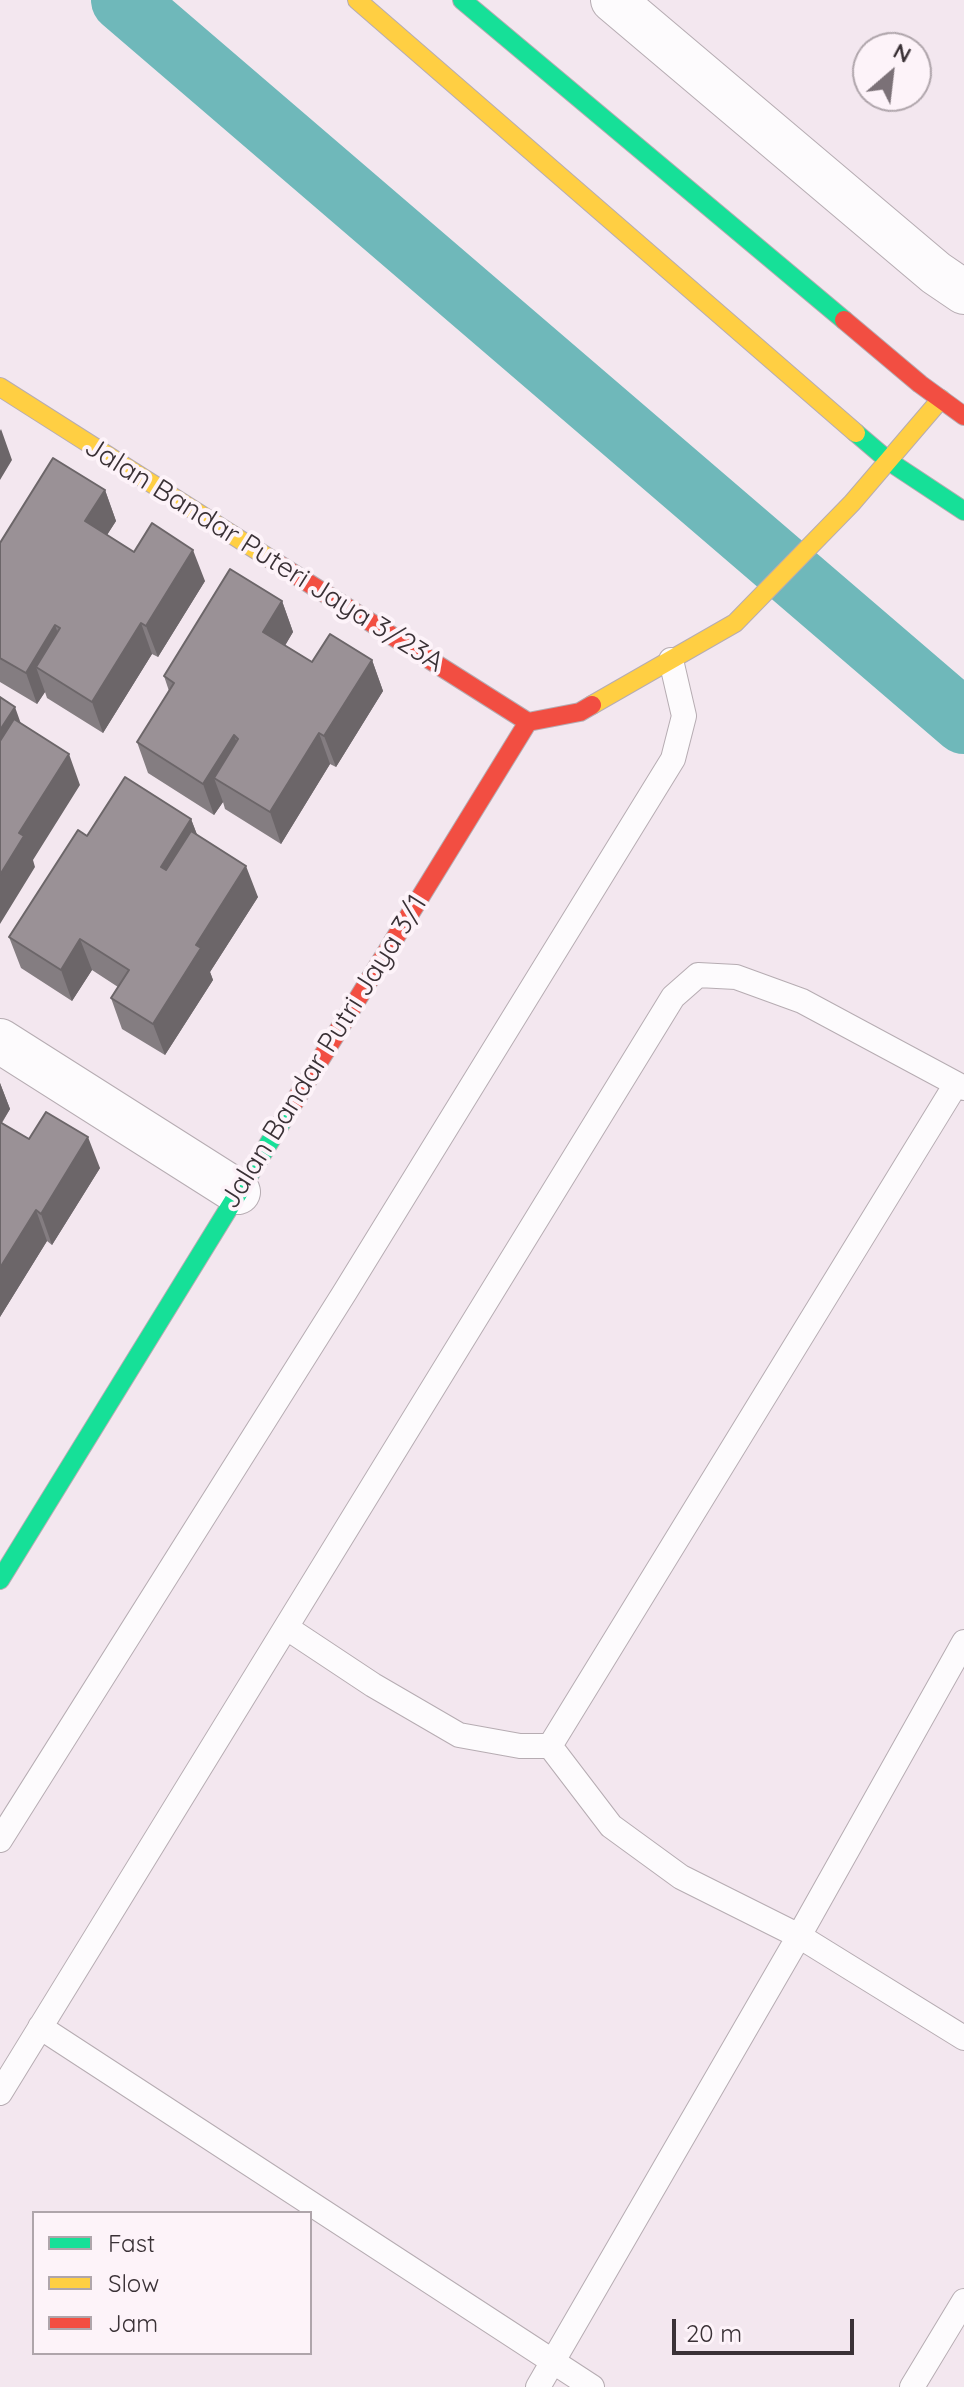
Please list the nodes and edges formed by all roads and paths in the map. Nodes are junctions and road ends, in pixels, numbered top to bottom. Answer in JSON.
{"nodes":[{"id":1,"x":357,"y":0,"type":"edge"},
{"id":2,"x":462,"y":0,"type":"edge"},
{"id":3,"x":613,"y":0,"type":"edge"},
{"id":4,"x":955,"y":272,"type":"edge"},
{"id":5,"x":0,"y":387,"type":"edge"},
{"id":6,"x":941,"y":399,"type":"junction"},
{"id":7,"x":964,"y":416,"type":"edge"},
{"id":8,"x":890,"y":462,"type":"junction"},
{"id":9,"x":964,"y":511,"type":"edge"},
{"id":10,"x":671,"y":660,"type":"junction"},
{"id":11,"x":528,"y":722,"type":"junction"},
{"id":12,"x":0,"y":1041,"type":"edge"},
{"id":13,"x":960,"y":1086,"type":"edge"},
{"id":14,"x":238,"y":1192,"type":"junction"},
{"id":15,"x":0,"y":1580,"type":"edge"},
{"id":16,"x":287,"y":1628,"type":"junction"},
{"id":17,"x":964,"y":1642,"type":"edge"},
{"id":18,"x":550,"y":1746,"type":"junction"},
{"id":19,"x":0,"y":1840,"type":"edge"},
{"id":20,"x":799,"y":1936,"type":"junction"},
{"id":21,"x":40,"y":2027,"type":"junction"},
{"id":22,"x":964,"y":2038,"type":"edge"},
{"id":23,"x":0,"y":2093,"type":"edge"},
{"id":24,"x":964,"y":2301,"type":"edge"},
{"id":25,"x":954,"y":2341,"type":"edge"},
{"id":26,"x":553,"y":2364,"type":"junction"},
{"id":27,"x":538,"y":2387,"type":"edge"},
{"id":28,"x":592,"y":2387,"type":"edge"},
{"id":29,"x":912,"y":2387,"type":"edge"}],
"edges":[{"from":1,"to":8,"type":"street"},
{"from":2,"to":6,"type":"street"},
{"from":3,"to":4,"type":"street"},
{"from":5,"to":11,"type":"street","name":"Jalan Bandar Puteri Jaya 3/23A"},
{"from":6,"to":7,"type":"street"},
{"from":6,"to":8,"type":"street"},
{"from":8,"to":9,"type":"street"},
{"from":8,"to":10,"type":"street"},
{"from":10,"to":11,"type":"street"},
{"from":10,"to":19,"type":"lane"},
{"from":11,"to":14,"type":"street","name":"Jalan Bandar Putri Jaya 3/1"},
{"from":12,"to":14,"type":"street"},
{"from":13,"to":16,"type":"lane"},
{"from":13,"to":18,"type":"lane"},
{"from":14,"to":15,"type":"street","name":"Jalan Bandar Putri Jaya 3/1"},
{"from":16,"to":18,"type":"lane"},
{"from":16,"to":21,"type":"lane"},
{"from":17,"to":20,"type":"lane"},
{"from":18,"to":20,"type":"lane"},
{"from":20,"to":22,"type":"lane"},
{"from":20,"to":26,"type":"lane"},
{"from":21,"to":23,"type":"lane"},
{"from":21,"to":26,"type":"lane"},
{"from":24,"to":25,"type":"lane"},
{"from":25,"to":29,"type":"lane"},
{"from":26,"to":27,"type":"lane"},
{"from":26,"to":28,"type":"lane"}]}
